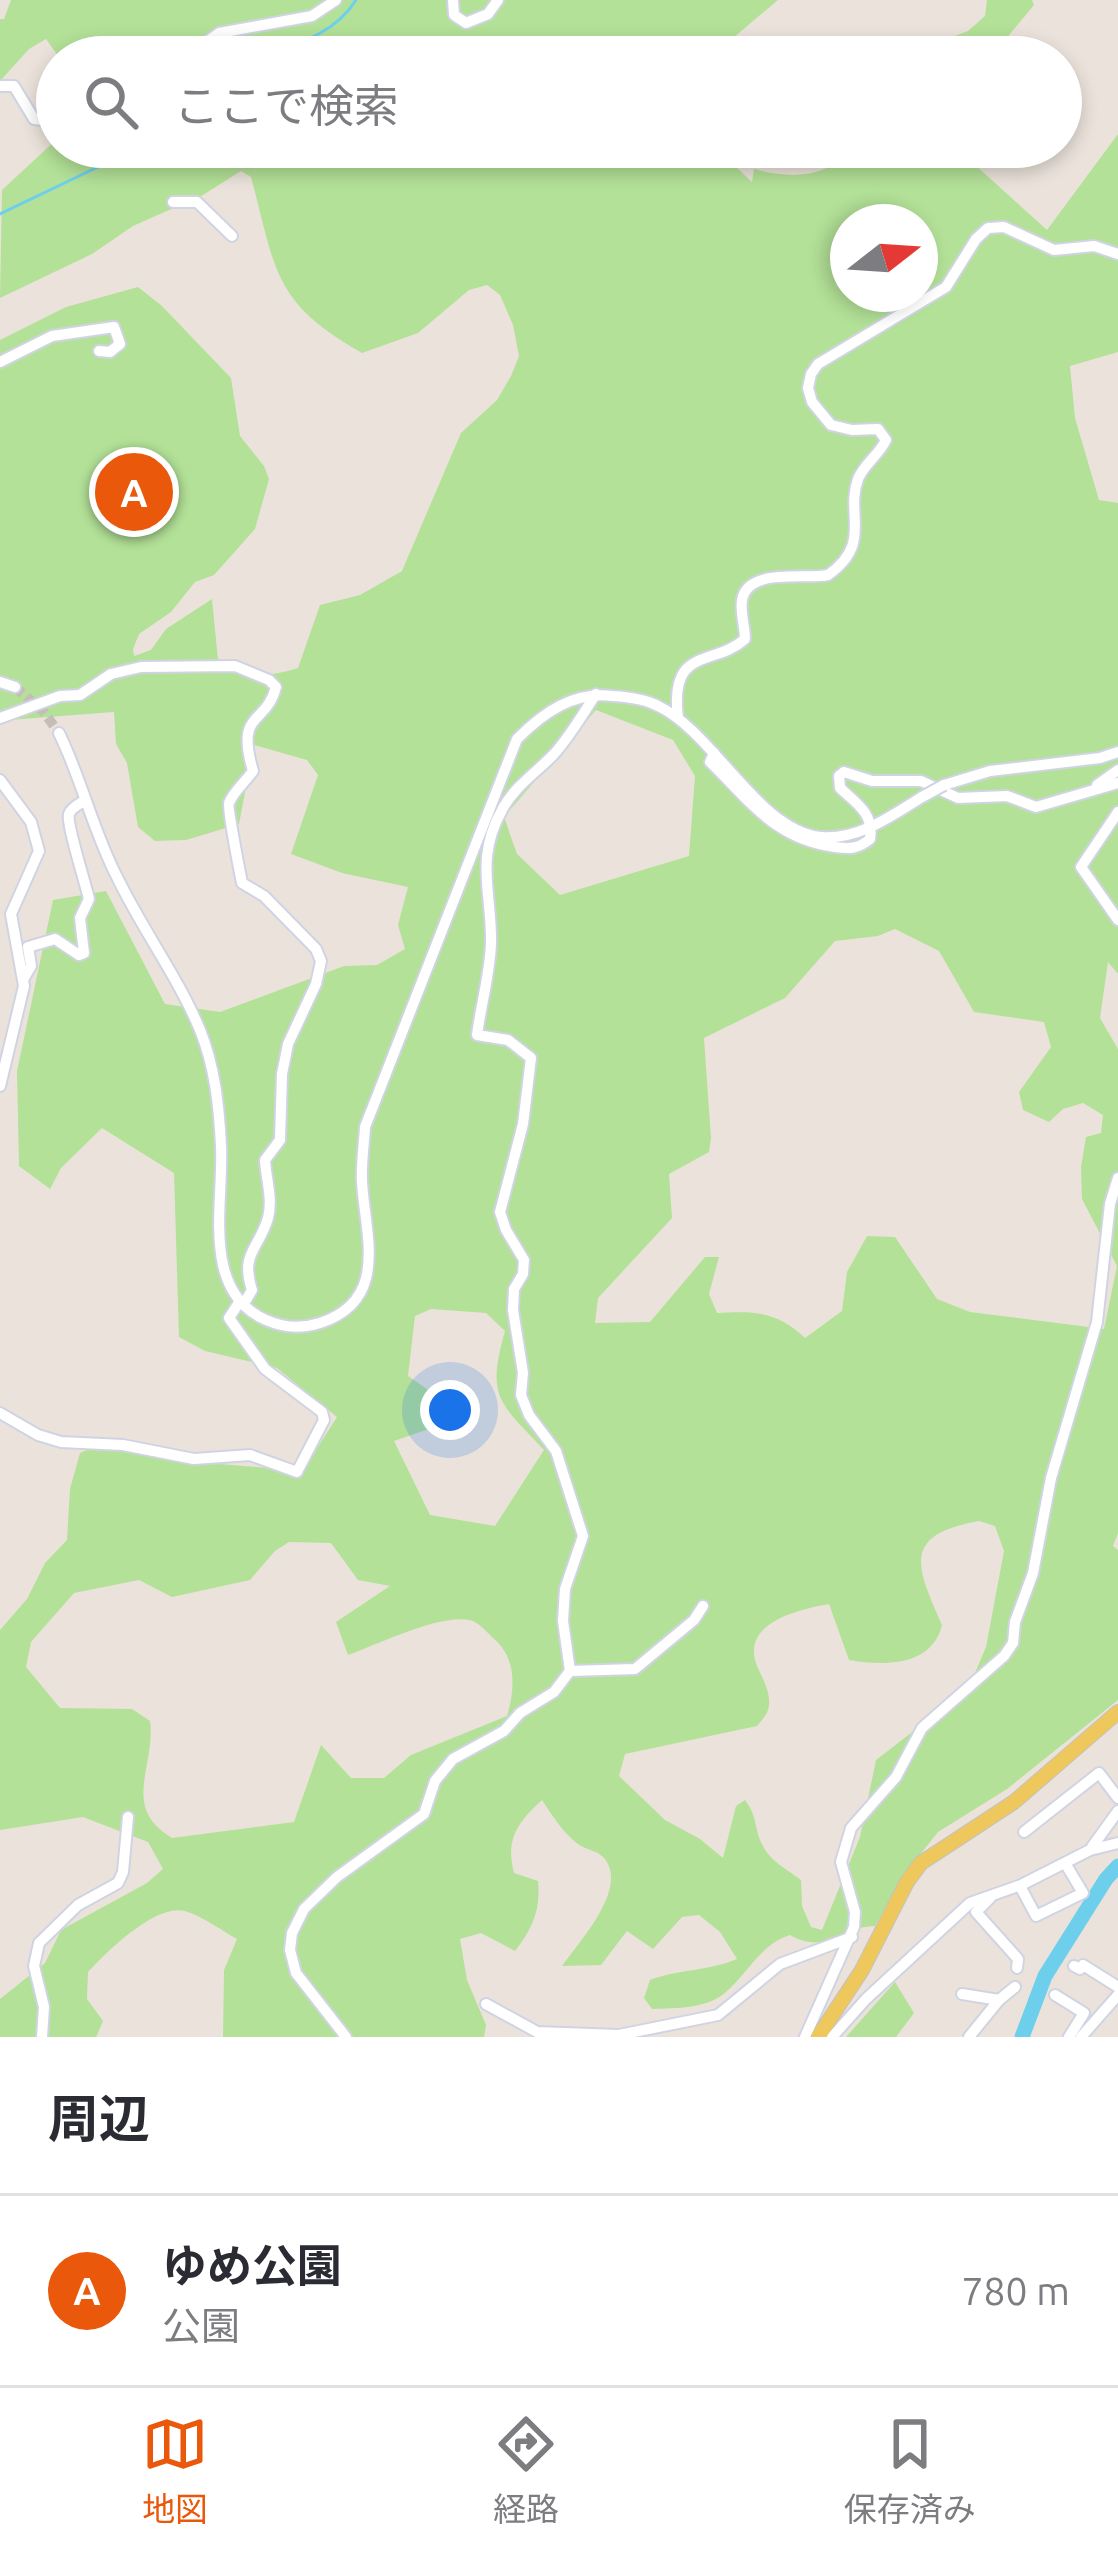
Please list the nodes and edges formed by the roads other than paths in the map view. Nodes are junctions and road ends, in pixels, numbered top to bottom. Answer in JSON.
{"nodes":[{"id":1,"x":336,"y":0,"type":"edge"},
{"id":2,"x":453,"y":0,"type":"edge"},
{"id":3,"x":498,"y":0,"type":"edge"},
{"id":4,"x":216,"y":36,"type":"edge"},
{"id":5,"x":0,"y":86,"type":"edge"},
{"id":6,"x":36,"y":120,"type":"edge"},
{"id":7,"x":173,"y":202,"type":"dead end"},
{"id":8,"x":232,"y":236,"type":"dead end"},
{"id":9,"x":1118,"y":254,"type":"edge"},
{"id":10,"x":99,"y":351,"type":"dead end"},
{"id":11,"x":1,"y":360,"type":"edge"},
{"id":12,"x":0,"y":682,"type":"edge"},
{"id":13,"x":15,"y":687,"type":"tunnel mouth"},
{"id":14,"x":596,"y":694,"type":"junction"},
{"id":15,"x":0,"y":718,"type":"edge"},
{"id":16,"x":678,"y":718,"type":"junction"},
{"id":17,"x":59,"y":733,"type":"tunnel mouth"},
{"id":18,"x":1118,"y":752,"type":"edge"},
{"id":19,"x":1118,"y":770,"type":"edge"},
{"id":20,"x":0,"y":780,"type":"edge"},
{"id":21,"x":1118,"y":783,"type":"edge"},
{"id":22,"x":1096,"y":788,"type":"junction"},
{"id":23,"x":84,"y":801,"type":"junction"},
{"id":24,"x":1118,"y":812,"type":"edge"},
{"id":25,"x":871,"y":826,"type":"junction"},
{"id":26,"x":1118,"y":920,"type":"edge"},
{"id":27,"x":24,"y":978,"type":"junction"},
{"id":28,"x":0,"y":1086,"type":"edge"},
{"id":29,"x":1118,"y":1178,"type":"edge"},
{"id":30,"x":242,"y":1303,"type":"junction"},
{"id":31,"x":0,"y":1413,"type":"edge"},
{"id":32,"x":704,"y":1606,"type":"dead end"},
{"id":33,"x":570,"y":1671,"type":"junction"},
{"id":34,"x":1118,"y":1712,"type":"edge"},
{"id":35,"x":1118,"y":1798,"type":"edge"},
{"id":36,"x":1118,"y":1811,"type":"edge"},
{"id":37,"x":128,"y":1817,"type":"dead end"},
{"id":38,"x":1024,"y":1832,"type":"dead end"},
{"id":39,"x":1118,"y":1843,"type":"edge"},
{"id":40,"x":1090,"y":1850,"type":"junction"},
{"id":41,"x":1065,"y":1863,"type":"junction"},
{"id":42,"x":1020,"y":1886,"type":"junction"},
{"id":43,"x":991,"y":1895,"type":"junction"},
{"id":44,"x":1050,"y":1909,"type":"junction"},
{"id":45,"x":1058,"y":1924,"type":"dead end"},
{"id":46,"x":852,"y":1937,"type":"junction"},
{"id":47,"x":1074,"y":1966,"type":"dead end"},
{"id":48,"x":1017,"y":1968,"type":"dead end"},
{"id":49,"x":1015,"y":1987,"type":"dead end"},
{"id":50,"x":1118,"y":1991,"type":"edge"},
{"id":51,"x":962,"y":1994,"type":"dead end"},
{"id":52,"x":1055,"y":1995,"type":"dead end"},
{"id":53,"x":999,"y":2000,"type":"junction"},
{"id":54,"x":487,"y":2004,"type":"dead end"},
{"id":55,"x":41,"y":2037,"type":"edge"},
{"id":56,"x":346,"y":2037,"type":"edge"},
{"id":57,"x":806,"y":2037,"type":"edge"},
{"id":58,"x":818,"y":2037,"type":"edge"},
{"id":59,"x":832,"y":2037,"type":"edge"},
{"id":60,"x":969,"y":2037,"type":"edge"},
{"id":61,"x":1069,"y":2037,"type":"edge"},
{"id":62,"x":1081,"y":2037,"type":"edge"}],
"edges":[{"from":1,"to":4,"type":"street"},
{"from":2,"to":3,"type":"street"},
{"from":5,"to":6,"type":"street"},
{"from":7,"to":8,"type":"street"},
{"from":9,"to":16,"type":"street"},
{"from":10,"to":11,"type":"street"},
{"from":12,"to":13,"type":"street"},
{"from":14,"to":16,"type":"street"},
{"from":14,"to":30,"type":"street"},
{"from":14,"to":33,"type":"street"},
{"from":15,"to":30,"type":"street"},
{"from":16,"to":25,"type":"street"},
{"from":17,"to":23,"type":"street"},
{"from":18,"to":25,"type":"street","bridge":true},
{"from":19,"to":22,"type":"street"},
{"from":20,"to":27,"type":"street"},
{"from":21,"to":22,"type":"street"},
{"from":22,"to":25,"type":"street"},
{"from":23,"to":27,"type":"street"},
{"from":23,"to":30,"type":"street"},
{"from":24,"to":26,"type":"street"},
{"from":27,"to":28,"type":"street"},
{"from":29,"to":46,"type":"street"},
{"from":30,"to":31,"type":"street"},
{"from":32,"to":33,"type":"street"},
{"from":33,"to":56,"type":"street"},
{"from":34,"to":58,"type":"main road"},
{"from":35,"to":38,"type":"street"},
{"from":36,"to":40,"type":"street"},
{"from":37,"to":55,"type":"street"},
{"from":39,"to":40,"type":"street"},
{"from":40,"to":41,"type":"street"},
{"from":41,"to":42,"type":"street"},
{"from":41,"to":44,"type":"street"},
{"from":42,"to":43,"type":"street"},
{"from":42,"to":44,"type":"street"},
{"from":43,"to":48,"type":"street"},
{"from":43,"to":59,"type":"street"},
{"from":44,"to":45,"type":"street"},
{"from":46,"to":54,"type":"street"},
{"from":46,"to":57,"type":"street"},
{"from":47,"to":50,"type":"street"},
{"from":49,"to":53,"type":"street"},
{"from":50,"to":62,"type":"street"},
{"from":51,"to":53,"type":"street"},
{"from":52,"to":61,"type":"street"},
{"from":53,"to":60,"type":"street"}]}
